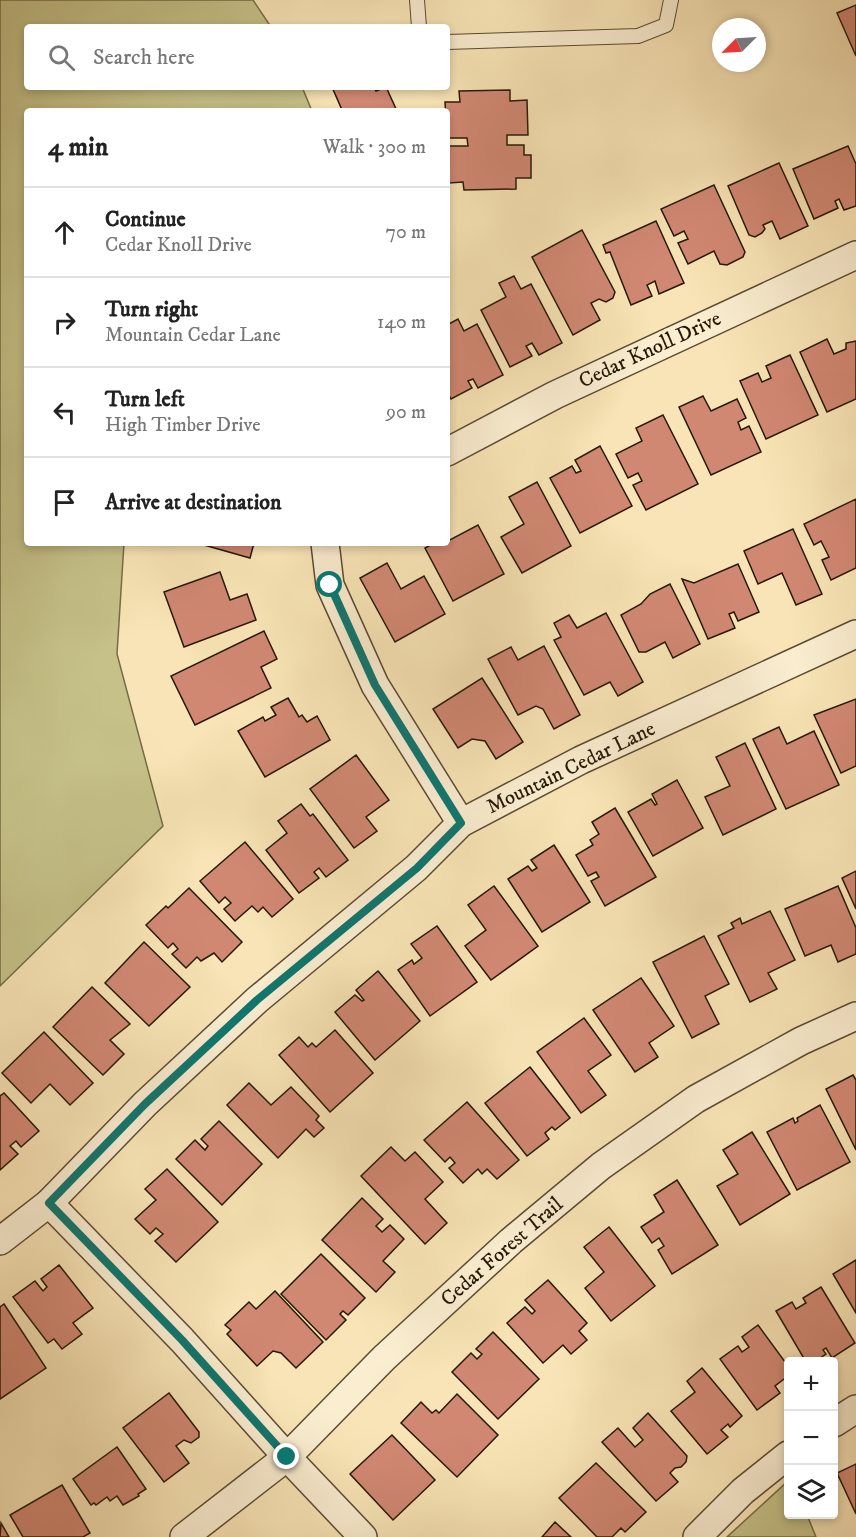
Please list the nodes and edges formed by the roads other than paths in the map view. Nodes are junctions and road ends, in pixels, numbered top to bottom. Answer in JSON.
{"nodes":[{"id":1,"x":417,"y":0,"type":"edge"},
{"id":2,"x":671,"y":0,"type":"edge"},
{"id":3,"x":418,"y":24,"type":"edge"},
{"id":4,"x":450,"y":42,"type":"edge"},
{"id":5,"x":856,"y":255,"type":"edge"},
{"id":6,"x":450,"y":450,"type":"edge"},
{"id":7,"x":325,"y":546,"type":"edge"},
{"id":8,"x":856,"y":634,"type":"edge"},
{"id":9,"x":461,"y":823,"type":"junction"},
{"id":10,"x":856,"y":1016,"type":"edge"},
{"id":11,"x":49,"y":1203,"type":"junction"},
{"id":12,"x":0,"y":1241,"type":"edge"},
{"id":13,"x":856,"y":1409,"type":"edge"},
{"id":14,"x":838,"y":1420,"type":"edge"},
{"id":15,"x":287,"y":1457,"type":"junction"},
{"id":16,"x":784,"y":1459,"type":"edge"},
{"id":17,"x":184,"y":1537,"type":"edge"},
{"id":18,"x":363,"y":1537,"type":"edge"},
{"id":19,"x":697,"y":1537,"type":"edge"}],
"edges":[{"from":1,"to":3,"type":"lane"},
{"from":2,"to":4,"type":"lane"},
{"from":5,"to":6,"type":"street","name":"Cedar Knoll Drive"},
{"from":7,"to":9,"type":"street"},
{"from":8,"to":9,"type":"street","name":"Mountain Cedar Lane"},
{"from":9,"to":11,"type":"street","name":"Mountain Cedar Lane"},
{"from":10,"to":15,"type":"street","name":"Cedar Forest Trail"},
{"from":11,"to":12,"type":"street","name":"Mountain Cedar Lane"},
{"from":11,"to":15,"type":"street"},
{"from":13,"to":14,"type":"street"},
{"from":15,"to":17,"type":"street","name":"Cedar Forest Trail"},
{"from":15,"to":18,"type":"street"},
{"from":16,"to":19,"type":"street"}]}
